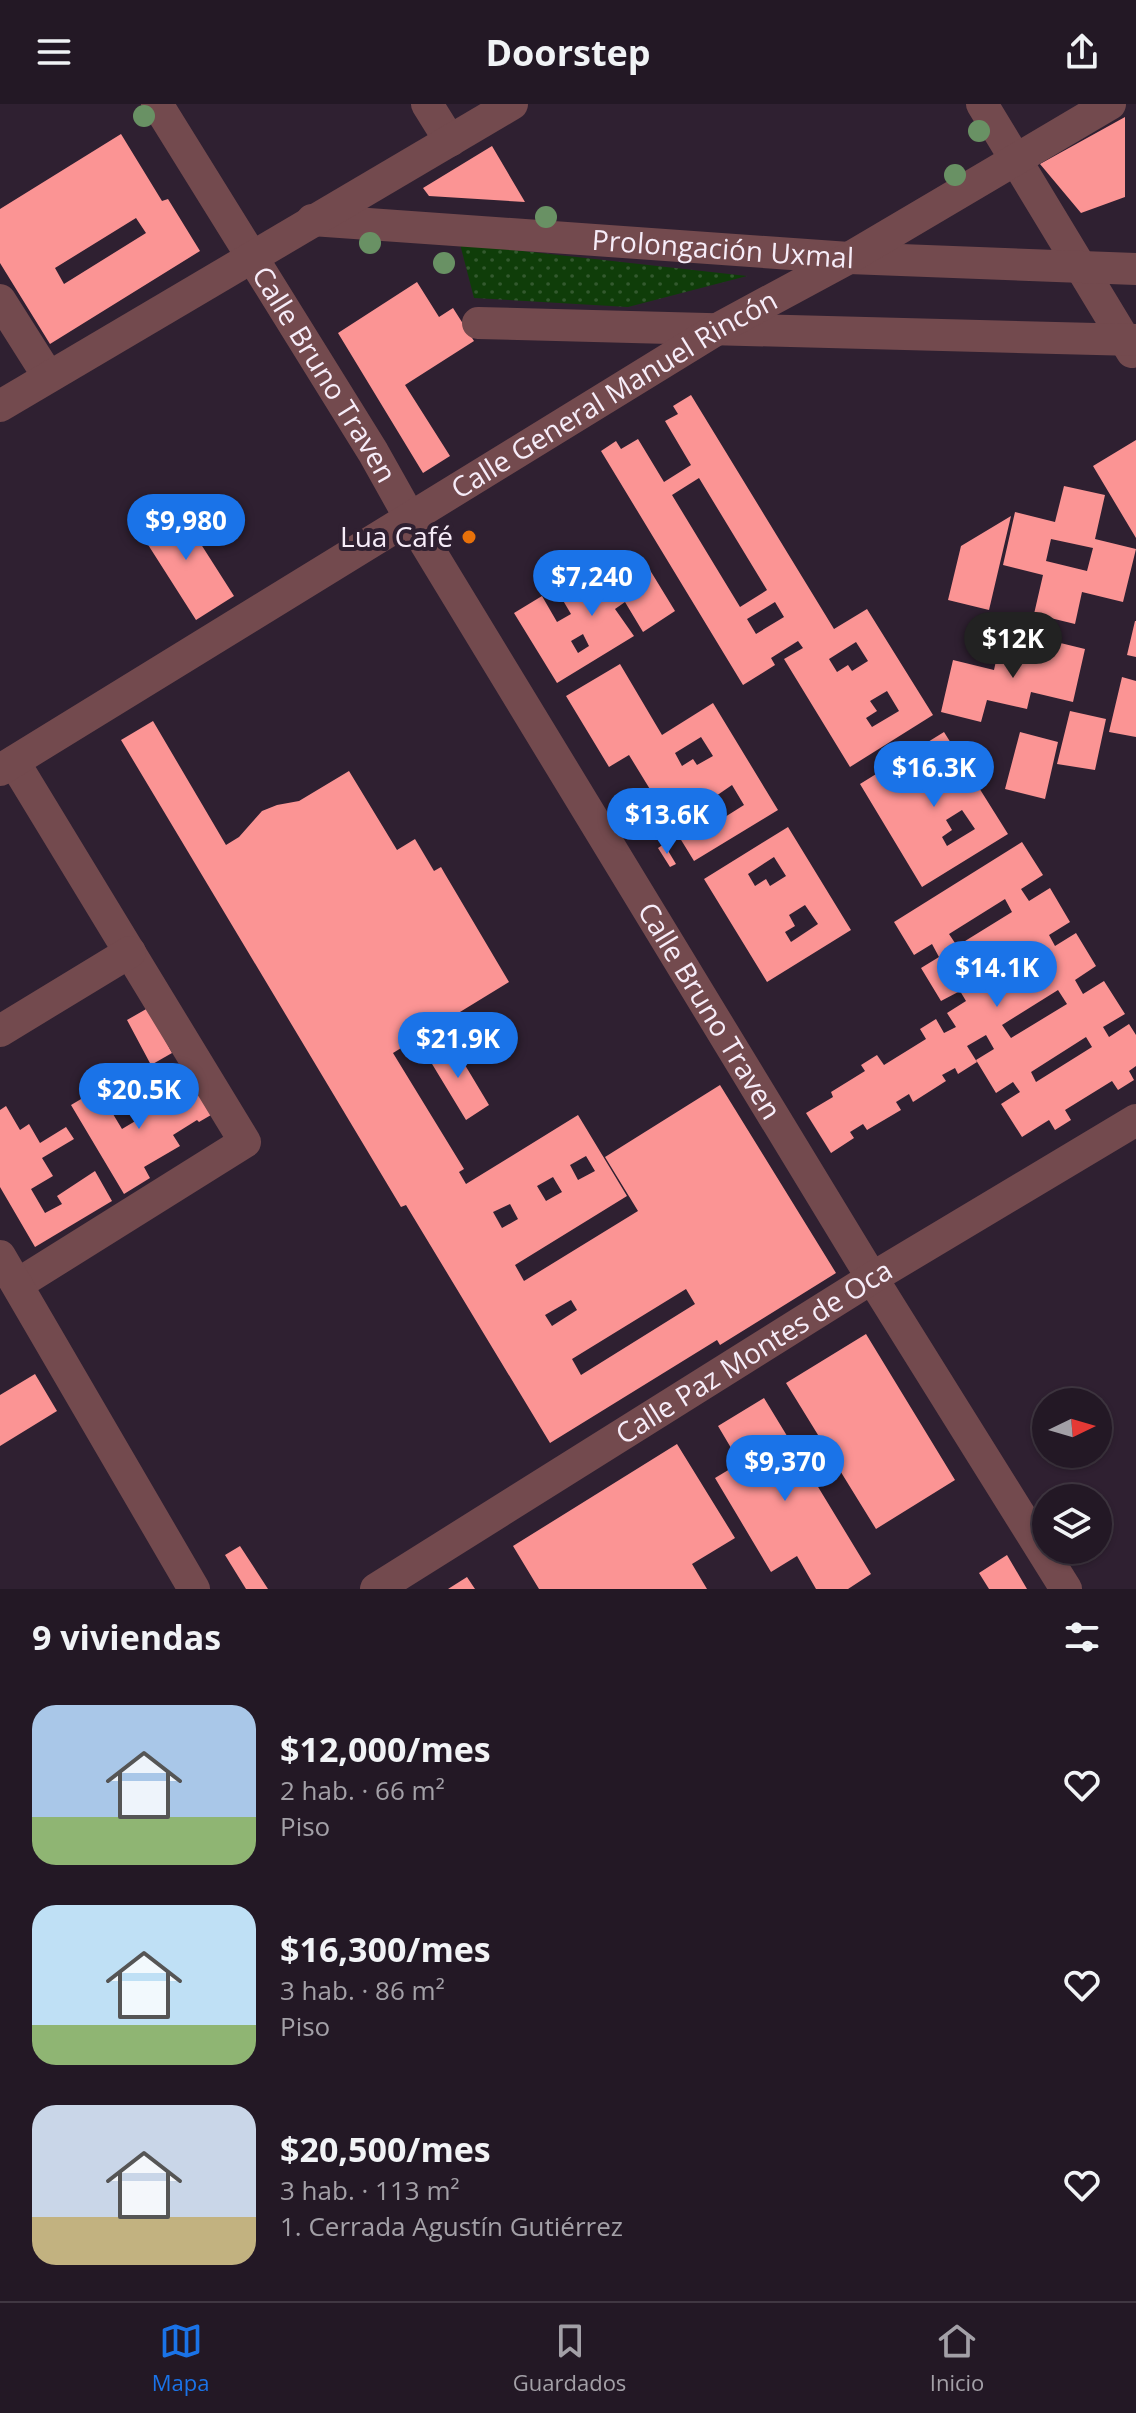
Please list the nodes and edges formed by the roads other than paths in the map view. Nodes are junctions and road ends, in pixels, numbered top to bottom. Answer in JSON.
{"nodes":[{"id":1,"x":157,"y":104,"type":"edge"},
{"id":2,"x":427,"y":104,"type":"edge"},
{"id":3,"x":512,"y":104,"type":"edge"},
{"id":4,"x":982,"y":104,"type":"edge"},
{"id":5,"x":1110,"y":104,"type":"edge"},
{"id":6,"x":450,"y":141,"type":"junction"},
{"id":7,"x":1015,"y":160,"type":"junction"},
{"id":8,"x":312,"y":220,"type":"junction"},
{"id":9,"x":251,"y":256,"type":"junction"},
{"id":10,"x":849,"y":258,"type":"junction"},
{"id":11,"x":1081,"y":268,"type":"junction"},
{"id":12,"x":1136,"y":269,"type":"edge"},
{"id":13,"x":0,"y":300,"type":"edge"},
{"id":14,"x":478,"y":323,"type":"dead end"},
{"id":15,"x":719,"y":328,"type":"junction"},
{"id":16,"x":1132,"y":346,"type":"edge"},
{"id":17,"x":48,"y":376,"type":"junction"},
{"id":18,"x":0,"y":406,"type":"edge"},
{"id":19,"x":410,"y":518,"type":"junction"},
{"id":20,"x":7,"y":766,"type":"edge"},
{"id":21,"x":130,"y":952,"type":"junction"},
{"id":22,"x":0,"y":1031,"type":"edge"},
{"id":23,"x":1136,"y":1120,"type":"edge"},
{"id":24,"x":0,"y":1256,"type":"edge"},
{"id":25,"x":872,"y":1278,"type":"junction"},
{"id":26,"x":18,"y":1284,"type":"junction"},
{"id":27,"x":194,"y":1589,"type":"edge"},
{"id":28,"x":376,"y":1589,"type":"edge"},
{"id":29,"x":1066,"y":1589,"type":"edge"}],
"edges":[{"from":1,"to":9,"type":"street","name":"Calle Bruno Traven"},
{"from":2,"to":6,"type":"street"},
{"from":3,"to":6,"type":"street"},
{"from":4,"to":7,"type":"street"},
{"from":5,"to":7,"type":"street","name":"Calle General Manuel Rincón"},
{"from":6,"to":8,"type":"street"},
{"from":7,"to":10,"type":"street","name":"Calle General Manuel Rincón"},
{"from":7,"to":11,"type":"street"},
{"from":8,"to":9,"type":"street"},
{"from":8,"to":10,"type":"street","name":"Prolongación Uxmal"},
{"from":9,"to":17,"type":"street"},
{"from":9,"to":19,"type":"street","name":"Calle Bruno Traven"},
{"from":10,"to":11,"type":"street","name":"Prolongación Uxmal"},
{"from":10,"to":15,"type":"street","name":"Calle General Manuel Rincón"},
{"from":11,"to":12,"type":"street","name":"Prolongación Uxmal"},
{"from":11,"to":16,"type":"street"},
{"from":13,"to":17,"type":"street"},
{"from":14,"to":15,"type":"street"},
{"from":15,"to":16,"type":"street"},
{"from":15,"to":19,"type":"street","name":"Calle General Manuel Rincón"},
{"from":17,"to":18,"type":"street"},
{"from":19,"to":20,"type":"street","name":"Calle General Manuel Rincón"},
{"from":19,"to":25,"type":"street","name":"Calle Bruno Traven"},
{"from":20,"to":21,"type":"street"},
{"from":21,"to":22,"type":"street"},
{"from":21,"to":26,"type":"street"},
{"from":23,"to":25,"type":"street","name":"Calle Paz Montes de Oca"},
{"from":24,"to":26,"type":"street"},
{"from":25,"to":28,"type":"street","name":"Calle Paz Montes de Oca"},
{"from":25,"to":29,"type":"street","name":"Calle Bruno Traven"},
{"from":26,"to":27,"type":"street"}]}
